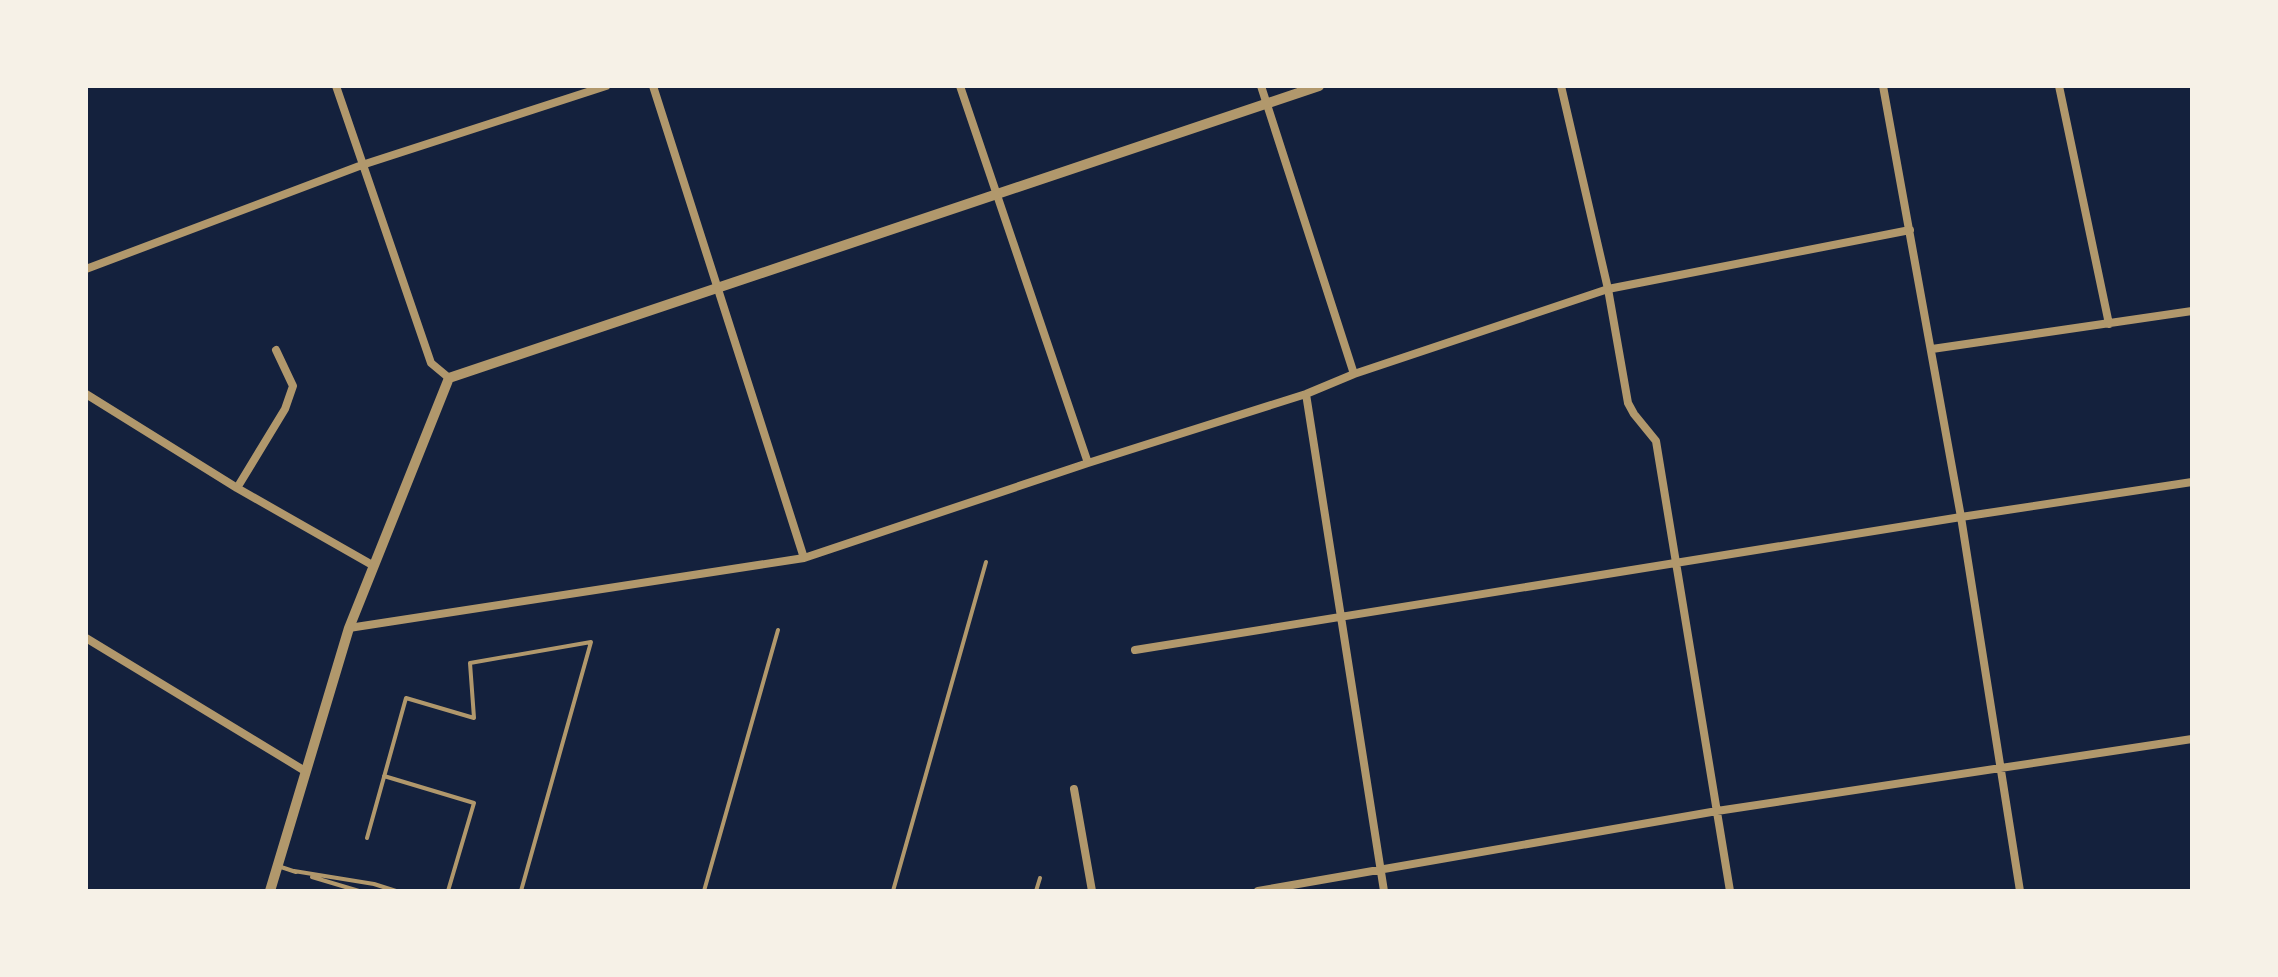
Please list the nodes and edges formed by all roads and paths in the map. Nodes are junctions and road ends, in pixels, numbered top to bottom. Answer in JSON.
{"nodes":[{"id":1,"x":336,"y":86,"type":"edge"},
{"id":2,"x":606,"y":86,"type":"edge"},
{"id":3,"x":653,"y":86,"type":"edge"},
{"id":4,"x":960,"y":86,"type":"edge"},
{"id":5,"x":1261,"y":86,"type":"edge"},
{"id":6,"x":1319,"y":86,"type":"edge"},
{"id":7,"x":1561,"y":86,"type":"edge"},
{"id":8,"x":1883,"y":86,"type":"edge"},
{"id":9,"x":2059,"y":86,"type":"edge"},
{"id":10,"x":1267,"y":104,"type":"junction"},
{"id":11,"x":362,"y":165,"type":"junction"},
{"id":12,"x":998,"y":196,"type":"junction"},
{"id":13,"x":1910,"y":230,"type":"junction"},
{"id":14,"x":86,"y":269,"type":"edge"},
{"id":15,"x":717,"y":287,"type":"junction"},
{"id":16,"x":1608,"y":289,"type":"junction"},
{"id":17,"x":2192,"y":311,"type":"edge"},
{"id":18,"x":2109,"y":324,"type":"junction"},
{"id":19,"x":1932,"y":349,"type":"junction"},
{"id":20,"x":276,"y":350,"type":"dead end"},
{"id":21,"x":1354,"y":374,"type":"junction"},
{"id":22,"x":449,"y":378,"type":"junction"},
{"id":23,"x":86,"y":394,"type":"edge"},
{"id":24,"x":1306,"y":394,"type":"junction"},
{"id":25,"x":1088,"y":463,"type":"junction"},
{"id":26,"x":2192,"y":482,"type":"edge"},
{"id":27,"x":237,"y":488,"type":"junction"},
{"id":28,"x":1961,"y":517,"type":"junction"},
{"id":29,"x":804,"y":558,"type":"junction"},
{"id":30,"x":986,"y":562,"type":"dead end"},
{"id":31,"x":1675,"y":564,"type":"junction"},
{"id":32,"x":374,"y":566,"type":"junction"},
{"id":33,"x":1342,"y":618,"type":"junction"},
{"id":34,"x":349,"y":628,"type":"junction"},
{"id":35,"x":778,"y":630,"type":"dead end"},
{"id":36,"x":86,"y":638,"type":"edge"},
{"id":37,"x":1135,"y":650,"type":"dead end"},
{"id":38,"x":2192,"y":739,"type":"edge"},
{"id":39,"x":2000,"y":768,"type":"junction"},
{"id":40,"x":305,"y":771,"type":"junction"},
{"id":41,"x":384,"y":776,"type":"junction"},
{"id":42,"x":1074,"y":789,"type":"dead end"},
{"id":43,"x":1717,"y":811,"type":"junction"},
{"id":44,"x":367,"y":838,"type":"dead end"},
{"id":45,"x":277,"y":866,"type":"junction"},
{"id":46,"x":294,"y":871,"type":"junction"},
{"id":47,"x":1381,"y":871,"type":"junction"},
{"id":48,"x":1040,"y":878,"type":"dead end"},
{"id":49,"x":270,"y":891,"type":"edge"},
{"id":50,"x":359,"y":891,"type":"edge"},
{"id":51,"x":396,"y":891,"type":"edge"},
{"id":52,"x":448,"y":891,"type":"edge"},
{"id":53,"x":521,"y":891,"type":"edge"},
{"id":54,"x":704,"y":891,"type":"edge"},
{"id":55,"x":893,"y":891,"type":"edge"},
{"id":56,"x":1036,"y":891,"type":"edge"},
{"id":57,"x":1092,"y":891,"type":"edge"},
{"id":58,"x":1258,"y":891,"type":"edge"},
{"id":59,"x":1384,"y":891,"type":"edge"},
{"id":60,"x":1730,"y":891,"type":"edge"},
{"id":61,"x":2020,"y":891,"type":"edge"}],
"edges":[{"from":1,"to":11,"type":"street"},
{"from":2,"to":11,"type":"street"},
{"from":3,"to":15,"type":"street"},
{"from":4,"to":12,"type":"street"},
{"from":5,"to":10,"type":"street"},
{"from":6,"to":10,"type":"street"},
{"from":7,"to":16,"type":"street"},
{"from":8,"to":13,"type":"street"},
{"from":9,"to":18,"type":"street"},
{"from":10,"to":12,"type":"street"},
{"from":10,"to":21,"type":"street"},
{"from":11,"to":14,"type":"street"},
{"from":11,"to":22,"type":"street"},
{"from":12,"to":15,"type":"street"},
{"from":12,"to":25,"type":"street"},
{"from":13,"to":16,"type":"street"},
{"from":13,"to":19,"type":"street"},
{"from":15,"to":22,"type":"street"},
{"from":15,"to":29,"type":"street"},
{"from":16,"to":21,"type":"street"},
{"from":16,"to":31,"type":"street"},
{"from":17,"to":18,"type":"street"},
{"from":18,"to":19,"type":"street"},
{"from":19,"to":28,"type":"street"},
{"from":20,"to":27,"type":"street"},
{"from":21,"to":24,"type":"street"},
{"from":22,"to":32,"type":"street"},
{"from":23,"to":27,"type":"street"},
{"from":24,"to":25,"type":"street"},
{"from":24,"to":33,"type":"street"},
{"from":25,"to":29,"type":"street"},
{"from":26,"to":28,"type":"street"},
{"from":27,"to":32,"type":"street"},
{"from":28,"to":31,"type":"street"},
{"from":28,"to":39,"type":"street"},
{"from":29,"to":34,"type":"street"},
{"from":30,"to":55,"type":"lane"},
{"from":31,"to":33,"type":"street"},
{"from":31,"to":43,"type":"street"},
{"from":32,"to":34,"type":"street"},
{"from":33,"to":37,"type":"street"},
{"from":33,"to":47,"type":"street"},
{"from":34,"to":40,"type":"street"},
{"from":35,"to":54,"type":"lane"},
{"from":36,"to":40,"type":"street"},
{"from":38,"to":39,"type":"street"},
{"from":39,"to":43,"type":"street"},
{"from":39,"to":61,"type":"street"},
{"from":40,"to":45,"type":"street"},
{"from":41,"to":44,"type":"lane"},
{"from":41,"to":52,"type":"lane"},
{"from":41,"to":53,"type":"lane"},
{"from":42,"to":57,"type":"street"},
{"from":43,"to":47,"type":"street"},
{"from":43,"to":60,"type":"street"},
{"from":45,"to":46,"type":"lane"},
{"from":45,"to":49,"type":"street"},
{"from":46,"to":50,"type":"lane"},
{"from":46,"to":51,"type":"lane"},
{"from":47,"to":58,"type":"street"},
{"from":47,"to":59,"type":"street"},
{"from":48,"to":56,"type":"lane"}]}
